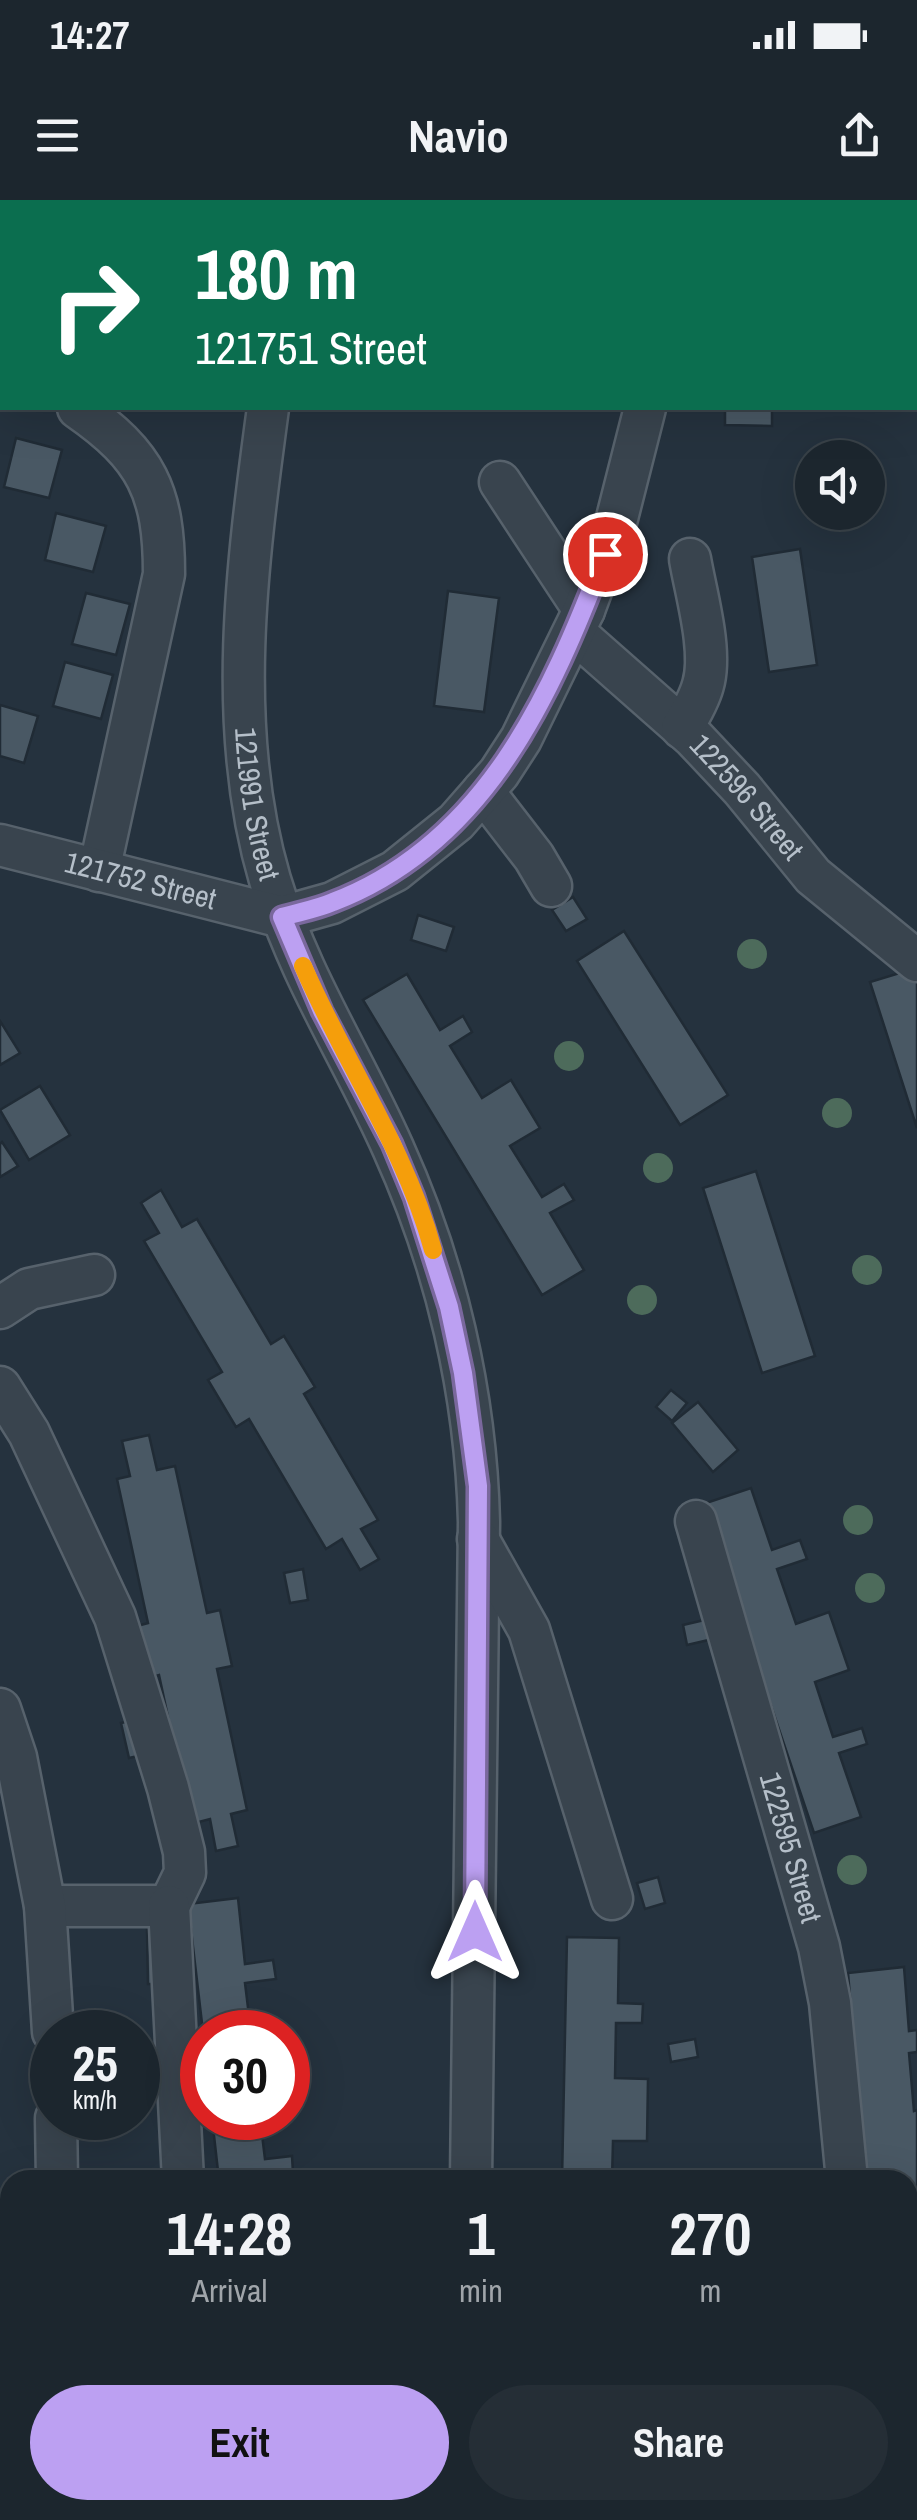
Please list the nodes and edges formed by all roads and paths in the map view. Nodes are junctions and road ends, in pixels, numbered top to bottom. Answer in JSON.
{"nodes":[{"id":1,"x":81,"y":410,"type":"edge"},
{"id":2,"x":268,"y":410,"type":"edge"},
{"id":3,"x":644,"y":410,"type":"edge"},
{"id":4,"x":500,"y":482,"type":"dead end"},
{"id":5,"x":690,"y":558,"type":"dead end"},
{"id":6,"x":580,"y":622,"type":"junction"},
{"id":7,"x":682,"y":728,"type":"junction"},
{"id":8,"x":483,"y":791,"type":"junction"},
{"id":9,"x":0,"y":845,"type":"edge"},
{"id":10,"x":99,"y":871,"type":"junction"},
{"id":11,"x":551,"y":886,"type":"dead end"},
{"id":12,"x":282,"y":917,"type":"junction"},
{"id":13,"x":917,"y":961,"type":"edge"},
{"id":14,"x":94,"y":1276,"type":"dead end"},
{"id":15,"x":0,"y":1308,"type":"edge"},
{"id":16,"x":0,"y":1387,"type":"edge"},
{"id":17,"x":696,"y":1521,"type":"dead end"},
{"id":18,"x":478,"y":1539,"type":"junction"},
{"id":19,"x":0,"y":1709,"type":"edge"},
{"id":20,"x":612,"y":1899,"type":"dead end"},
{"id":21,"x":45,"y":1906,"type":"junction"},
{"id":22,"x":169,"y":1906,"type":"junction"},
{"id":23,"x":51,"y":2010,"type":"edge"},
{"id":24,"x":56,"y":2140,"type":"edge"},
{"id":25,"x":57,"y":2170,"type":"edge"},
{"id":26,"x":182,"y":2170,"type":"edge"},
{"id":27,"x":470,"y":2170,"type":"edge"},
{"id":28,"x":846,"y":2170,"type":"edge"}],
"edges":[{"from":1,"to":10,"type":"street"},
{"from":2,"to":12,"type":"street","name":"121991 Street"},
{"from":3,"to":6,"type":"street"},
{"from":4,"to":6,"type":"street","name":"122596 Street"},
{"from":5,"to":7,"type":"street"},
{"from":6,"to":7,"type":"street","name":"122596 Street"},
{"from":6,"to":8,"type":"street"},
{"from":7,"to":13,"type":"street","name":"122596 Street"},
{"from":8,"to":11,"type":"street"},
{"from":8,"to":12,"type":"street"},
{"from":9,"to":10,"type":"street","name":"121752 Street"},
{"from":10,"to":12,"type":"street","name":"121752 Street"},
{"from":12,"to":18,"type":"street","name":"121991 Street"},
{"from":14,"to":15,"type":"street"},
{"from":16,"to":22,"type":"street"},
{"from":17,"to":28,"type":"street","name":"122595 Street"},
{"from":18,"to":20,"type":"street"},
{"from":18,"to":27,"type":"street","name":"121991 Street"},
{"from":19,"to":21,"type":"street"},
{"from":21,"to":22,"type":"street"},
{"from":21,"to":23,"type":"street"},
{"from":22,"to":26,"type":"street"},
{"from":24,"to":25,"type":"street"}]}
